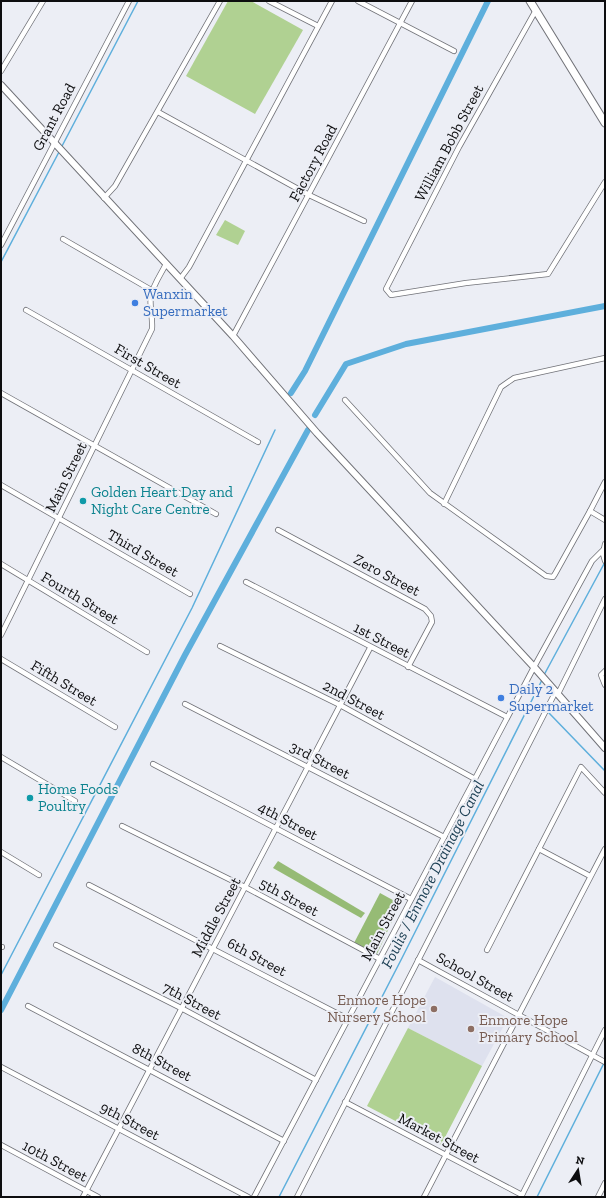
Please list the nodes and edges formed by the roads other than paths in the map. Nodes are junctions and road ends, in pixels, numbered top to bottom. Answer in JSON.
{"nodes":[{"id":1,"x":43,"y":1,"type":"edge"},
{"id":2,"x":129,"y":1,"type":"edge"},
{"id":3,"x":220,"y":1,"type":"edge"},
{"id":4,"x":269,"y":1,"type":"edge"},
{"id":5,"x":332,"y":1,"type":"edge"},
{"id":6,"x":358,"y":1,"type":"edge"},
{"id":7,"x":412,"y":1,"type":"edge"},
{"id":8,"x":530,"y":1,"type":"edge"},
{"id":9,"x":536,"y":10,"type":"junction"},
{"id":10,"x":401,"y":24,"type":"junction"},
{"id":11,"x":318,"y":26,"type":"junction"},
{"id":12,"x":454,"y":51,"type":"dead end"},
{"id":13,"x":1,"y":71,"type":"edge"},
{"id":14,"x":1,"y":85,"type":"edge"},
{"id":15,"x":158,"y":112,"type":"junction"},
{"id":16,"x":605,"y":123,"type":"edge"},
{"id":17,"x":54,"y":143,"type":"junction"},
{"id":18,"x":246,"y":160,"type":"junction"},
{"id":19,"x":605,"y":182,"type":"edge"},
{"id":20,"x":309,"y":195,"type":"junction"},
{"id":21,"x":106,"y":196,"type":"junction"},
{"id":22,"x":364,"y":221,"type":"dead end"},
{"id":23,"x":63,"y":239,"type":"dead end"},
{"id":24,"x":1,"y":245,"type":"edge"},
{"id":25,"x":166,"y":264,"type":"junction"},
{"id":26,"x":178,"y":277,"type":"junction"},
{"id":27,"x":153,"y":291,"type":"junction"},
{"id":28,"x":26,"y":310,"type":"dead end"},
{"id":29,"x":233,"y":336,"type":"junction"},
{"id":30,"x":605,"y":358,"type":"edge"},
{"id":31,"x":132,"y":370,"type":"junction"},
{"id":32,"x":1,"y":393,"type":"edge"},
{"id":33,"x":345,"y":400,"type":"dead end"},
{"id":34,"x":258,"y":442,"type":"dead end"},
{"id":35,"x":95,"y":446,"type":"junction"},
{"id":36,"x":605,"y":482,"type":"edge"},
{"id":37,"x":1,"y":485,"type":"edge"},
{"id":38,"x":444,"y":504,"type":"junction"},
{"id":39,"x":590,"y":511,"type":"junction"},
{"id":40,"x":216,"y":514,"type":"dead end"},
{"id":41,"x":59,"y":518,"type":"junction"},
{"id":42,"x":605,"y":520,"type":"edge"},
{"id":43,"x":278,"y":530,"type":"dead end"},
{"id":44,"x":605,"y":544,"type":"edge"},
{"id":45,"x":603,"y":552,"type":"junction"},
{"id":46,"x":605,"y":562,"type":"edge"},
{"id":47,"x":1,"y":564,"type":"edge"},
{"id":48,"x":29,"y":581,"type":"junction"},
{"id":49,"x":246,"y":582,"type":"dead end"},
{"id":50,"x":190,"y":594,"type":"dead end"},
{"id":51,"x":605,"y":599,"type":"edge"},
{"id":52,"x":1,"y":635,"type":"edge"},
{"id":53,"x":220,"y":646,"type":"dead end"},
{"id":54,"x":370,"y":648,"type":"junction"},
{"id":55,"x":147,"y":652,"type":"dead end"},
{"id":56,"x":1,"y":659,"type":"edge"},
{"id":57,"x":408,"y":667,"type":"junction"},
{"id":58,"x":534,"y":667,"type":"junction"},
{"id":59,"x":605,"y":671,"type":"edge"},
{"id":60,"x":605,"y":685,"type":"edge"},
{"id":61,"x":557,"y":692,"type":"junction"},
{"id":62,"x":185,"y":704,"type":"dead end"},
{"id":63,"x":340,"y":705,"type":"junction"},
{"id":64,"x":507,"y":717,"type":"junction"},
{"id":65,"x":115,"y":727,"type":"dead end"},
{"id":66,"x":605,"y":748,"type":"edge"},
{"id":67,"x":1,"y":757,"type":"edge"},
{"id":68,"x":153,"y":764,"type":"dead end"},
{"id":69,"x":308,"y":767,"type":"junction"},
{"id":70,"x":475,"y":779,"type":"junction"},
{"id":71,"x":605,"y":793,"type":"edge"},
{"id":72,"x":75,"y":801,"type":"dead end"},
{"id":73,"x":122,"y":826,"type":"dead end"},
{"id":74,"x":276,"y":828,"type":"junction"},
{"id":75,"x":444,"y":837,"type":"junction"},
{"id":76,"x":539,"y":849,"type":"junction"},
{"id":77,"x":605,"y":849,"type":"edge"},
{"id":78,"x":1,"y":852,"type":"edge"},
{"id":79,"x":39,"y":875,"type":"dead end"},
{"id":80,"x":590,"y":876,"type":"junction"},
{"id":81,"x":89,"y":885,"type":"dead end"},
{"id":82,"x":245,"y":887,"type":"junction"},
{"id":83,"x":411,"y":899,"type":"junction"},
{"id":84,"x":56,"y":945,"type":"dead end"},
{"id":85,"x":213,"y":948,"type":"junction"},
{"id":86,"x":487,"y":950,"type":"dead end"},
{"id":87,"x":380,"y":959,"type":"junction"},
{"id":88,"x":418,"y":960,"type":"junction"},
{"id":89,"x":28,"y":1006,"type":"dead end"},
{"id":90,"x":181,"y":1008,"type":"junction"},
{"id":91,"x":518,"y":1014,"type":"junction"},
{"id":92,"x":348,"y":1019,"type":"junction"},
{"id":93,"x":605,"y":1030,"type":"edge"},
{"id":94,"x":592,"y":1055,"type":"junction"},
{"id":95,"x":605,"y":1062,"type":"edge"},
{"id":96,"x":1,"y":1067,"type":"edge"},
{"id":97,"x":150,"y":1069,"type":"junction"},
{"id":98,"x":316,"y":1080,"type":"junction"},
{"id":99,"x":345,"y":1102,"type":"junction"},
{"id":100,"x":118,"y":1128,"type":"junction"},
{"id":101,"x":284,"y":1141,"type":"junction"},
{"id":102,"x":1,"y":1145,"type":"edge"},
{"id":103,"x":446,"y":1154,"type":"junction"},
{"id":104,"x":605,"y":1183,"type":"edge"},
{"id":105,"x":86,"y":1190,"type":"junction"},
{"id":106,"x":522,"y":1196,"type":"edge"},
{"id":107,"x":82,"y":1197,"type":"edge"},
{"id":108,"x":98,"y":1197,"type":"edge"},
{"id":109,"x":248,"y":1197,"type":"edge"},
{"id":110,"x":254,"y":1197,"type":"edge"},
{"id":111,"x":297,"y":1197,"type":"edge"},
{"id":112,"x":424,"y":1197,"type":"edge"},
{"id":113,"x":598,"y":1197,"type":"edge"}],
"edges":[{"from":1,"to":13,"type":"street"},
{"from":2,"to":17,"type":"street","name":"Grant Road"},
{"from":3,"to":15,"type":"street"},
{"from":4,"to":11,"type":"street"},
{"from":5,"to":11,"type":"street"},
{"from":6,"to":10,"type":"street"},
{"from":7,"to":10,"type":"street","name":"Factory Road"},
{"from":8,"to":9,"type":"main road"},
{"from":9,"to":16,"type":"main road"},
{"from":9,"to":19,"type":"street","name":"William Bobb Street"},
{"from":10,"to":12,"type":"street"},
{"from":10,"to":20,"type":"street","name":"Factory Road"},
{"from":11,"to":18,"type":"street"},
{"from":14,"to":17,"type":"main road"},
{"from":15,"to":18,"type":"street"},
{"from":15,"to":21,"type":"street"},
{"from":17,"to":21,"type":"main road"},
{"from":17,"to":24,"type":"street","name":"Grant Road"},
{"from":18,"to":20,"type":"street"},
{"from":18,"to":26,"type":"street"},
{"from":20,"to":22,"type":"street"},
{"from":20,"to":29,"type":"street","name":"Factory Road"},
{"from":21,"to":25,"type":"main road"},
{"from":23,"to":27,"type":"street"},
{"from":25,"to":26,"type":"main road"},
{"from":25,"to":27,"type":"street"},
{"from":26,"to":29,"type":"main road"},
{"from":27,"to":31,"type":"street","name":"Main Street"},
{"from":28,"to":31,"type":"street","name":"First Street"},
{"from":29,"to":58,"type":"main road"},
{"from":30,"to":38,"type":"street"},
{"from":31,"to":34,"type":"street","name":"First Street"},
{"from":31,"to":35,"type":"street","name":"Main Street"},
{"from":32,"to":35,"type":"street"},
{"from":33,"to":38,"type":"street"},
{"from":35,"to":40,"type":"street"},
{"from":35,"to":41,"type":"street","name":"Main Street"},
{"from":36,"to":39,"type":"street"},
{"from":37,"to":41,"type":"street","name":"Third Street"},
{"from":38,"to":39,"type":"street"},
{"from":39,"to":42,"type":"street"},
{"from":41,"to":48,"type":"street","name":"Main Street"},
{"from":41,"to":50,"type":"street","name":"Third Street"},
{"from":43,"to":57,"type":"street","name":"Zero Street"},
{"from":44,"to":45,"type":"street"},
{"from":45,"to":46,"type":"street"},
{"from":45,"to":58,"type":"street","name":"Main Street"},
{"from":47,"to":48,"type":"street","name":"Fourth Street"},
{"from":48,"to":52,"type":"street","name":"Main Street"},
{"from":48,"to":55,"type":"street","name":"Fourth Street"},
{"from":49,"to":54,"type":"street","name":"1st Street"},
{"from":51,"to":61,"type":"street"},
{"from":53,"to":63,"type":"street","name":"2nd Street"},
{"from":54,"to":57,"type":"street","name":"1st Street"},
{"from":54,"to":63,"type":"street","name":"Middle Street"},
{"from":56,"to":65,"type":"street","name":"Fifth Street"},
{"from":57,"to":64,"type":"street","name":"1st Street"},
{"from":58,"to":61,"type":"main road"},
{"from":58,"to":64,"type":"street","name":"Main Street"},
{"from":59,"to":60,"type":"street"},
{"from":61,"to":66,"type":"main road"},
{"from":61,"to":88,"type":"street"},
{"from":62,"to":69,"type":"street","name":"3rd Street"},
{"from":63,"to":69,"type":"street","name":"Middle Street"},
{"from":63,"to":70,"type":"street","name":"2nd Street"},
{"from":64,"to":70,"type":"street","name":"Main Street"},
{"from":67,"to":72,"type":"street"},
{"from":68,"to":74,"type":"street","name":"4th Street"},
{"from":69,"to":74,"type":"street","name":"Middle Street"},
{"from":69,"to":75,"type":"street","name":"3rd Street"},
{"from":70,"to":75,"type":"street","name":"Main Street"},
{"from":71,"to":76,"type":"street"},
{"from":73,"to":82,"type":"street","name":"5th Street"},
{"from":74,"to":82,"type":"street","name":"Middle Street"},
{"from":74,"to":83,"type":"street","name":"4th Street"},
{"from":75,"to":83,"type":"street","name":"Main Street"},
{"from":76,"to":80,"type":"street"},
{"from":76,"to":86,"type":"street"},
{"from":77,"to":80,"type":"street"},
{"from":78,"to":79,"type":"street"},
{"from":80,"to":91,"type":"street"},
{"from":81,"to":85,"type":"street","name":"6th Street"},
{"from":82,"to":85,"type":"street","name":"Middle Street"},
{"from":82,"to":87,"type":"street","name":"5th Street"},
{"from":83,"to":87,"type":"street","name":"Main Street"},
{"from":84,"to":90,"type":"street","name":"7th Street"},
{"from":85,"to":90,"type":"street","name":"Middle Street"},
{"from":85,"to":92,"type":"street","name":"6th Street"},
{"from":87,"to":92,"type":"street","name":"Main Street"},
{"from":88,"to":91,"type":"street","name":"School Street"},
{"from":88,"to":99,"type":"street"},
{"from":89,"to":97,"type":"street","name":"8th Street"},
{"from":90,"to":97,"type":"street","name":"Middle Street"},
{"from":90,"to":98,"type":"street","name":"7th Street"},
{"from":91,"to":94,"type":"street","name":"School Street"},
{"from":91,"to":103,"type":"street"},
{"from":92,"to":98,"type":"street","name":"Main Street"},
{"from":93,"to":94,"type":"street"},
{"from":94,"to":95,"type":"street","name":"School Street"},
{"from":94,"to":106,"type":"street"},
{"from":96,"to":100,"type":"street","name":"9th Street"},
{"from":97,"to":100,"type":"street","name":"Middle Street"},
{"from":97,"to":101,"type":"street","name":"8th Street"},
{"from":98,"to":101,"type":"street","name":"Main Street"},
{"from":99,"to":103,"type":"street","name":"Market Street"},
{"from":99,"to":111,"type":"street"},
{"from":100,"to":105,"type":"street","name":"Middle Street"},
{"from":100,"to":109,"type":"street","name":"9th Street"},
{"from":101,"to":110,"type":"street","name":"Main Street"},
{"from":102,"to":105,"type":"street","name":"10th Street"},
{"from":103,"to":106,"type":"street","name":"Market Street"},
{"from":103,"to":112,"type":"street"},
{"from":104,"to":113,"type":"street"},
{"from":105,"to":107,"type":"street","name":"Middle Street"},
{"from":105,"to":108,"type":"street","name":"10th Street"}]}
